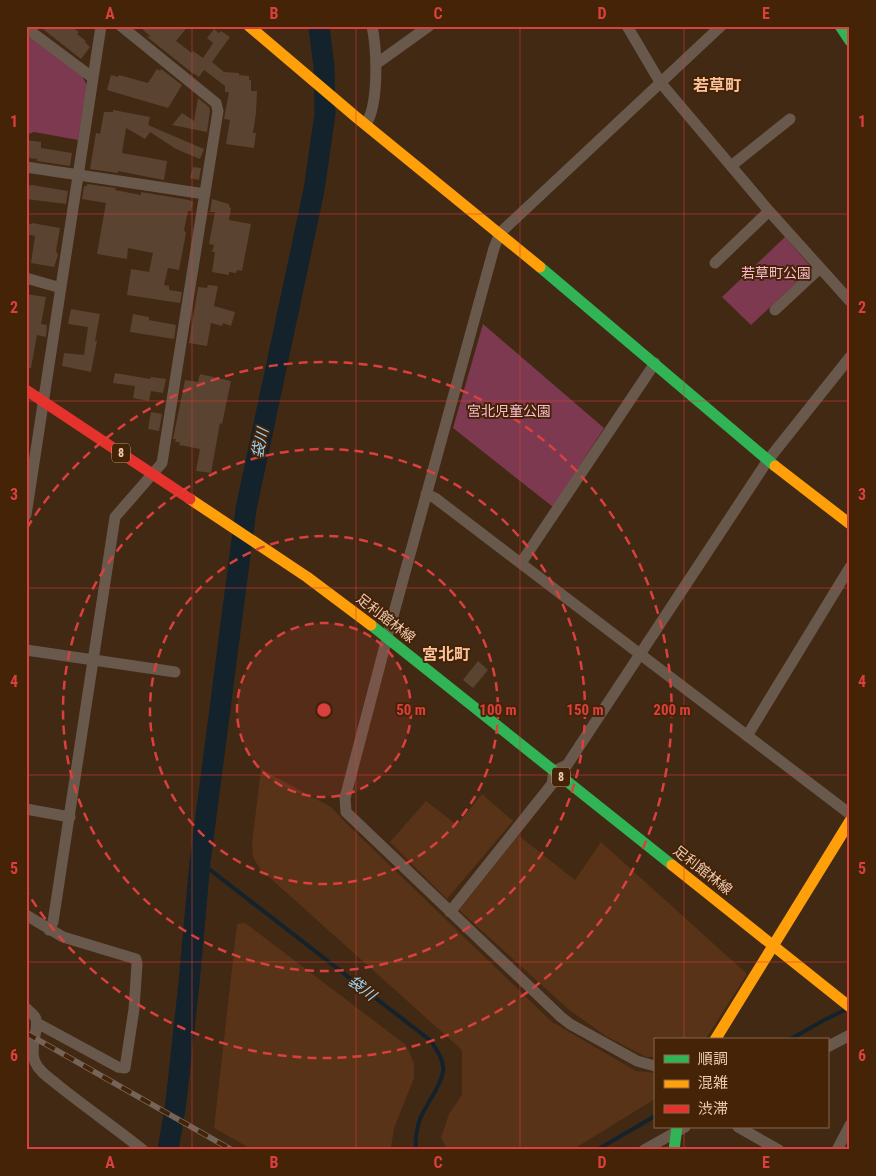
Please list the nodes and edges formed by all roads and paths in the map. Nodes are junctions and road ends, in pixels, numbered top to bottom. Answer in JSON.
{"nodes":[{"id":1,"x":101,"y":26,"type":"edge"},
{"id":2,"x":121,"y":26,"type":"edge"},
{"id":3,"x":249,"y":26,"type":"edge"},
{"id":4,"x":372,"y":26,"type":"edge"},
{"id":5,"x":429,"y":26,"type":"edge"},
{"id":6,"x":627,"y":26,"type":"edge"},
{"id":7,"x":720,"y":26,"type":"edge"},
{"id":8,"x":840,"y":26,"type":"edge"},
{"id":9,"x":26,"y":28,"type":"edge"},
{"id":10,"x":850,"y":41,"type":"edge"},
{"id":11,"x":376,"y":64,"type":"junction"},
{"id":12,"x":93,"y":78,"type":"junction"},
{"id":13,"x":660,"y":82,"type":"junction"},
{"id":14,"x":790,"y":119,"type":"dead end"},
{"id":15,"x":361,"y":121,"type":"junction"},
{"id":16,"x":26,"y":166,"type":"edge"},
{"id":17,"x":731,"y":166,"type":"junction"},
{"id":18,"x":78,"y":174,"type":"junction"},
{"id":19,"x":205,"y":194,"type":"junction"},
{"id":20,"x":769,"y":211,"type":"junction"},
{"id":21,"x":500,"y":233,"type":"junction"},
{"id":22,"x":716,"y":263,"type":"dead end"},
{"id":23,"x":820,"y":268,"type":"junction"},
{"id":24,"x":26,"y":278,"type":"edge"},
{"id":25,"x":61,"y":288,"type":"junction"},
{"id":26,"x":850,"y":302,"type":"edge"},
{"id":27,"x":775,"y":310,"type":"dead end"},
{"id":28,"x":850,"y":356,"type":"edge"},
{"id":29,"x":655,"y":364,"type":"junction"},
{"id":30,"x":26,"y":390,"type":"edge"},
{"id":31,"x":44,"y":401,"type":"junction"},
{"id":32,"x":768,"y":460,"type":"junction"},
{"id":33,"x":154,"y":474,"type":"junction"},
{"id":34,"x":28,"y":492,"type":"edge"},
{"id":35,"x":426,"y":494,"type":"junction"},
{"id":36,"x":26,"y":515,"type":"edge"},
{"id":37,"x":850,"y":524,"type":"edge"},
{"id":38,"x":521,"y":563,"type":"junction"},
{"id":39,"x":850,"y":567,"type":"edge"},
{"id":40,"x":386,"y":638,"type":"junction"},
{"id":41,"x":26,"y":650,"type":"edge"},
{"id":42,"x":640,"y":654,"type":"junction"},
{"id":43,"x":94,"y":660,"type":"junction"},
{"id":44,"x":175,"y":672,"type":"dead end"},
{"id":45,"x":747,"y":736,"type":"junction"},
{"id":46,"x":554,"y":772,"type":"junction"},
{"id":47,"x":26,"y":810,"type":"edge"},
{"id":48,"x":850,"y":814,"type":"edge"},
{"id":49,"x":70,"y":817,"type":"junction"},
{"id":50,"x":850,"y":821,"type":"edge"},
{"id":51,"x":450,"y":912,"type":"junction"},
{"id":52,"x":26,"y":915,"type":"edge"},
{"id":53,"x":50,"y":930,"type":"junction"},
{"id":54,"x":774,"y":946,"type":"junction"},
{"id":55,"x":850,"y":1007,"type":"edge"},
{"id":56,"x":26,"y":1008,"type":"edge"},
{"id":57,"x":37,"y":1023,"type":"junction"},
{"id":58,"x":850,"y":1034,"type":"edge"},
{"id":59,"x":716,"y":1038,"type":"edge"},
{"id":60,"x":828,"y":1046,"type":"edge"},
{"id":61,"x":654,"y":1066,"type":"edge"},
{"id":62,"x":850,"y":1125,"type":"edge"},
{"id":63,"x":740,"y":1128,"type":"edge"},
{"id":64,"x":680,"y":1129,"type":"edge"},
{"id":65,"x":143,"y":1150,"type":"edge"},
{"id":66,"x":644,"y":1150,"type":"edge"},
{"id":67,"x":674,"y":1150,"type":"edge"},
{"id":68,"x":779,"y":1150,"type":"edge"},
{"id":69,"x":837,"y":1150,"type":"edge"}],
"edges":[{"from":1,"to":12,"type":"street"},
{"from":2,"to":19,"type":"street"},
{"from":3,"to":15,"type":"street"},
{"from":4,"to":11,"type":"street"},
{"from":5,"to":11,"type":"street"},
{"from":6,"to":13,"type":"street"},
{"from":7,"to":13,"type":"street"},
{"from":8,"to":10,"type":"street"},
{"from":9,"to":12,"type":"street"},
{"from":11,"to":15,"type":"street"},
{"from":12,"to":18,"type":"street"},
{"from":13,"to":17,"type":"street"},
{"from":13,"to":21,"type":"street"},
{"from":14,"to":17,"type":"street"},
{"from":15,"to":21,"type":"street"},
{"from":16,"to":18,"type":"street"},
{"from":17,"to":20,"type":"street"},
{"from":18,"to":19,"type":"street"},
{"from":18,"to":25,"type":"street"},
{"from":19,"to":33,"type":"street"},
{"from":20,"to":22,"type":"street"},
{"from":20,"to":23,"type":"street"},
{"from":21,"to":29,"type":"street"},
{"from":21,"to":35,"type":"street"},
{"from":23,"to":26,"type":"street"},
{"from":23,"to":27,"type":"street"},
{"from":24,"to":25,"type":"street"},
{"from":25,"to":31,"type":"street"},
{"from":28,"to":32,"type":"street"},
{"from":29,"to":32,"type":"street"},
{"from":29,"to":38,"type":"street"},
{"from":30,"to":31,"type":"street","name":"足利館林線","number":"8"},
{"from":31,"to":33,"type":"street","name":"足利館林線","number":"8"},
{"from":31,"to":34,"type":"street"},
{"from":32,"to":37,"type":"street"},
{"from":32,"to":42,"type":"street"},
{"from":33,"to":40,"type":"street","name":"足利館林線","number":"8"},
{"from":33,"to":43,"type":"street"},
{"from":34,"to":36,"type":"street"},
{"from":35,"to":38,"type":"street"},
{"from":35,"to":40,"type":"street"},
{"from":38,"to":42,"type":"street"},
{"from":39,"to":45,"type":"street"},
{"from":40,"to":46,"type":"street","name":"足利館林線","number":"8"},
{"from":40,"to":51,"type":"street"},
{"from":41,"to":43,"type":"street"},
{"from":42,"to":45,"type":"street"},
{"from":42,"to":46,"type":"street"},
{"from":43,"to":44,"type":"street"},
{"from":43,"to":49,"type":"street"},
{"from":45,"to":48,"type":"street"},
{"from":46,"to":51,"type":"street"},
{"from":46,"to":54,"type":"street","name":"足利館林線","number":"8"},
{"from":47,"to":49,"type":"street"},
{"from":49,"to":53,"type":"street"},
{"from":50,"to":54,"type":"street"},
{"from":51,"to":61,"type":"street"},
{"from":52,"to":53,"type":"street"},
{"from":53,"to":57,"type":"street"},
{"from":54,"to":55,"type":"street","name":"足利館林線","number":"8"},
{"from":54,"to":59,"type":"street"},
{"from":56,"to":57,"type":"street"},
{"from":57,"to":65,"type":"street"},
{"from":58,"to":60,"type":"street"},
{"from":62,"to":69,"type":"street"},
{"from":63,"to":68,"type":"street"},
{"from":64,"to":66,"type":"street"},
{"from":64,"to":67,"type":"street"}]}
